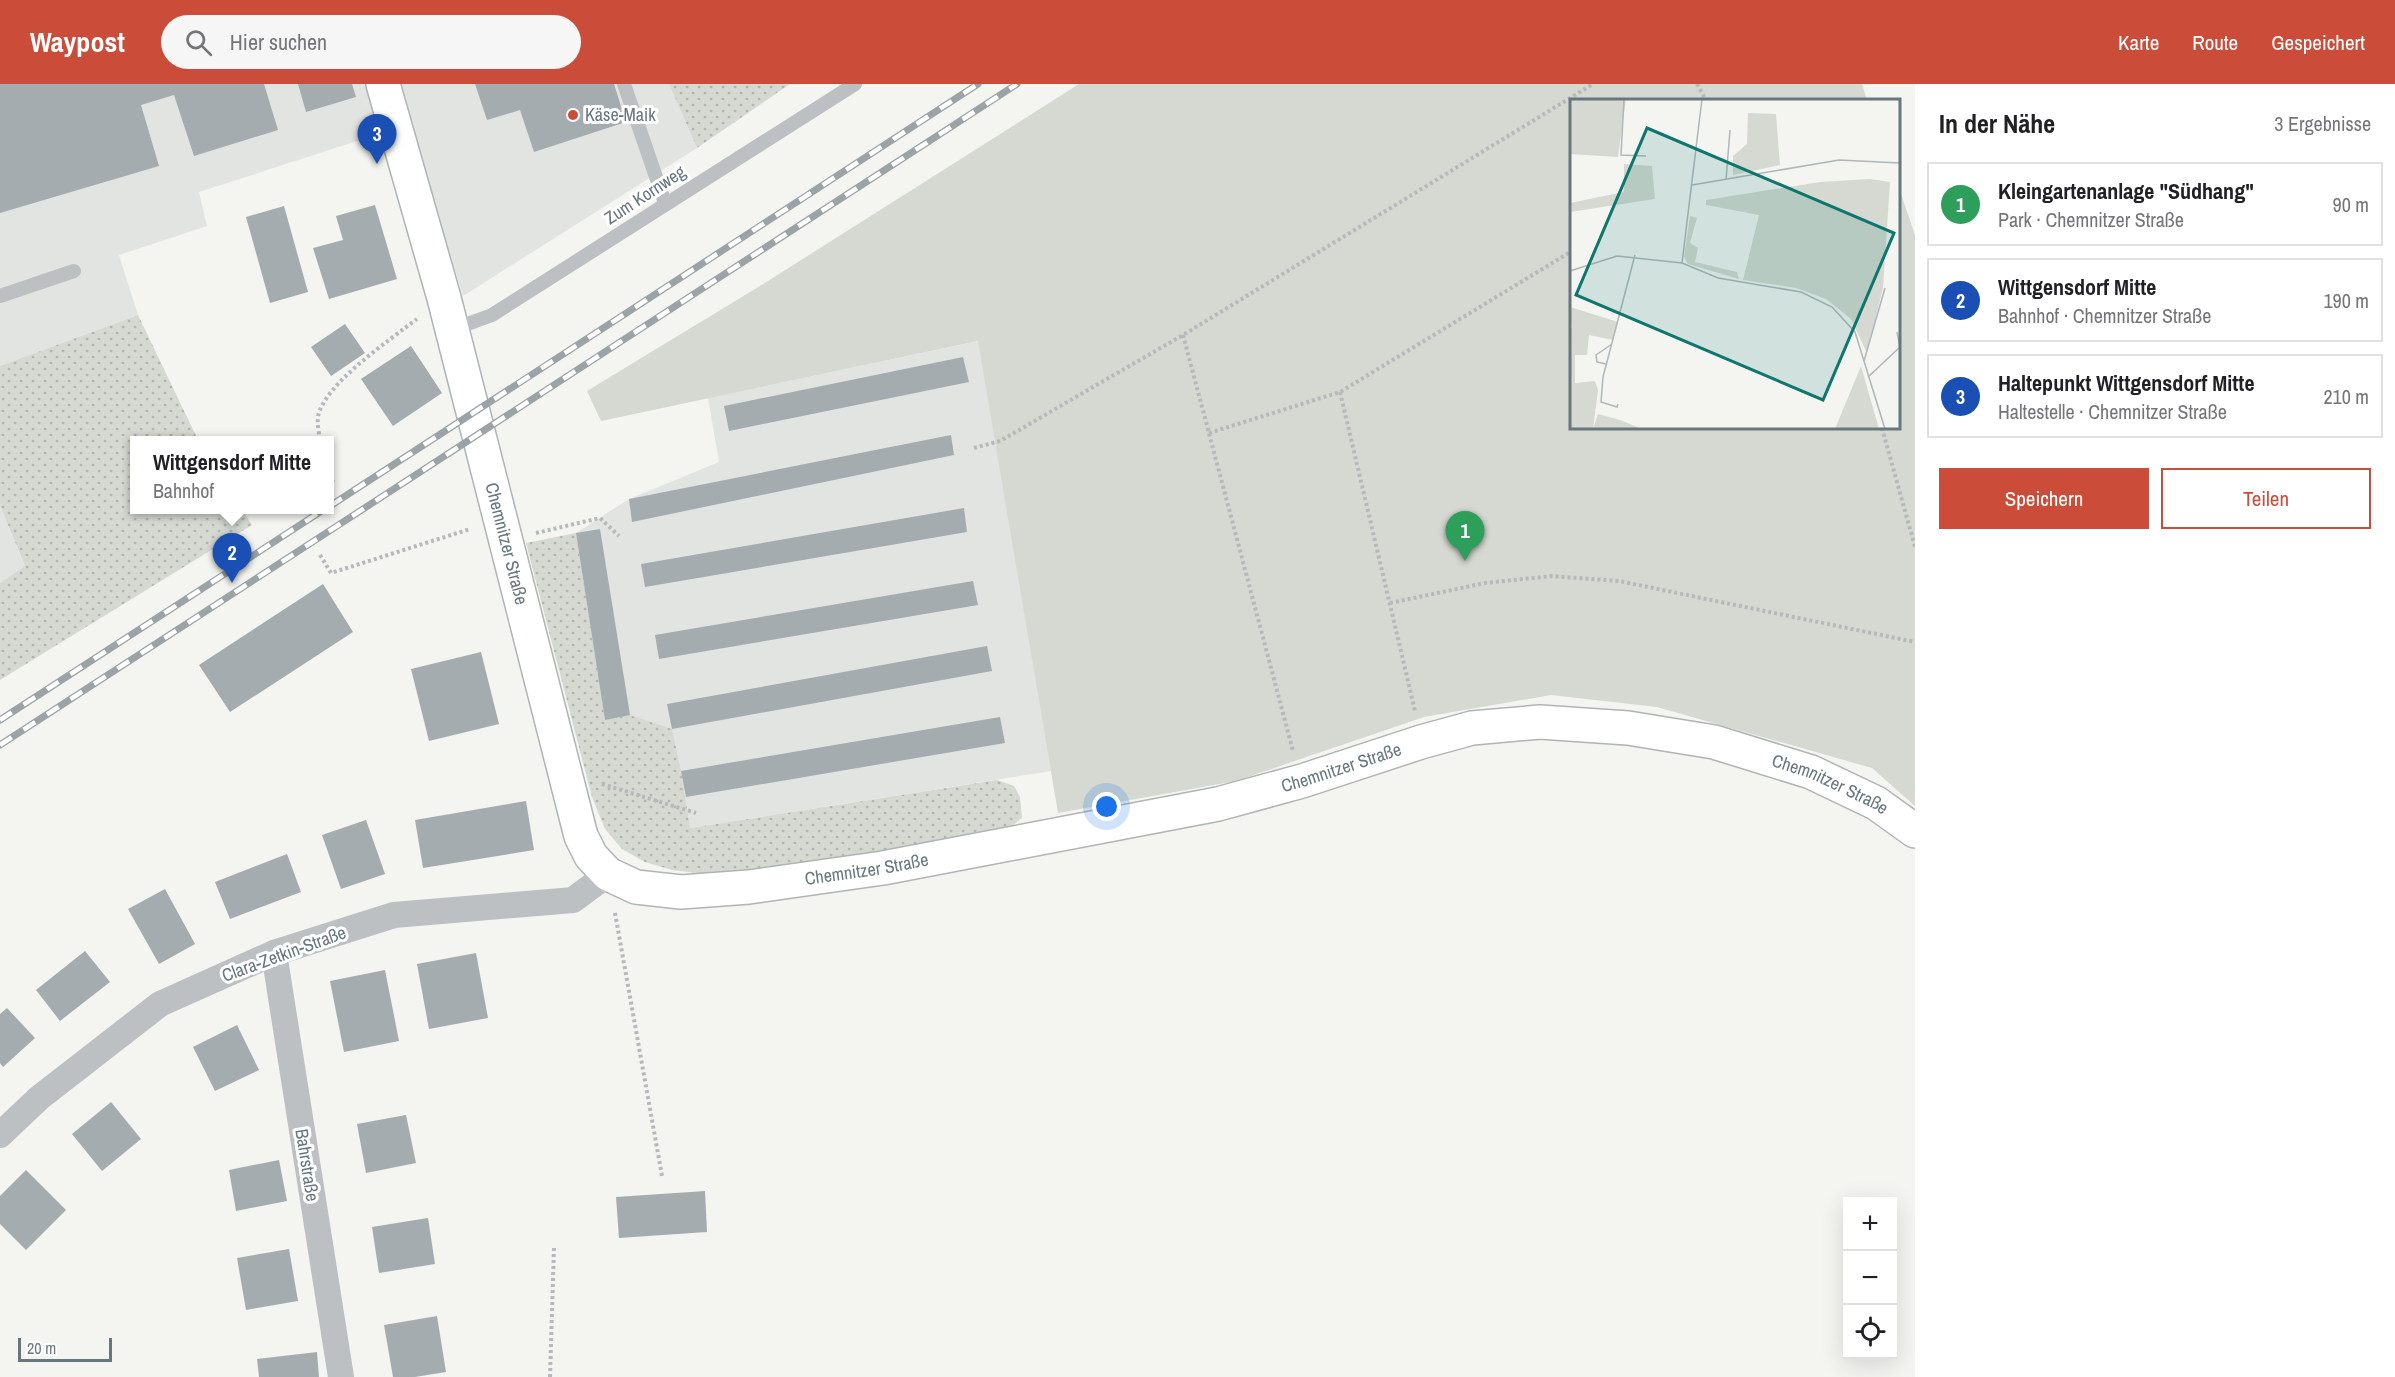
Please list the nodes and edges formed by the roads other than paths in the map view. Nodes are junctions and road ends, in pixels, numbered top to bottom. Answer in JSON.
{"nodes":[{"id":1,"x":383,"y":84,"type":"edge"},
{"id":2,"x":624,"y":84,"type":"edge"},
{"id":3,"x":855,"y":84,"type":"edge"},
{"id":4,"x":665,"y":203,"type":"junction"},
{"id":5,"x":74,"y":271,"type":"dead end"},
{"id":6,"x":0,"y":296,"type":"edge"},
{"id":7,"x":452,"y":330,"type":"junction"},
{"id":8,"x":1915,"y":831,"type":"edge"},
{"id":9,"x":608,"y":874,"type":"junction"},
{"id":10,"x":274,"y":953,"type":"junction"},
{"id":11,"x":0,"y":1135,"type":"edge"},
{"id":12,"x":341,"y":1377,"type":"edge"}],
"edges":[{"from":1,"to":7,"type":"street","name":"Chemnitzer Straße"},
{"from":2,"to":4,"type":"lane"},
{"from":3,"to":4,"type":"lane","name":"Zum Kornweg"},
{"from":4,"to":7,"type":"lane","name":"Zum Kornweg"},
{"from":5,"to":6,"type":"lane"},
{"from":7,"to":9,"type":"street","name":"Chemnitzer Straße"},
{"from":8,"to":9,"type":"street","name":"Chemnitzer Straße"},
{"from":9,"to":10,"type":"street","name":"Clara-Zetkin-Straße"},
{"from":10,"to":11,"type":"street","name":"Clara-Zetkin-Straße"},
{"from":10,"to":12,"type":"street","name":"Bahrstraße"}]}
